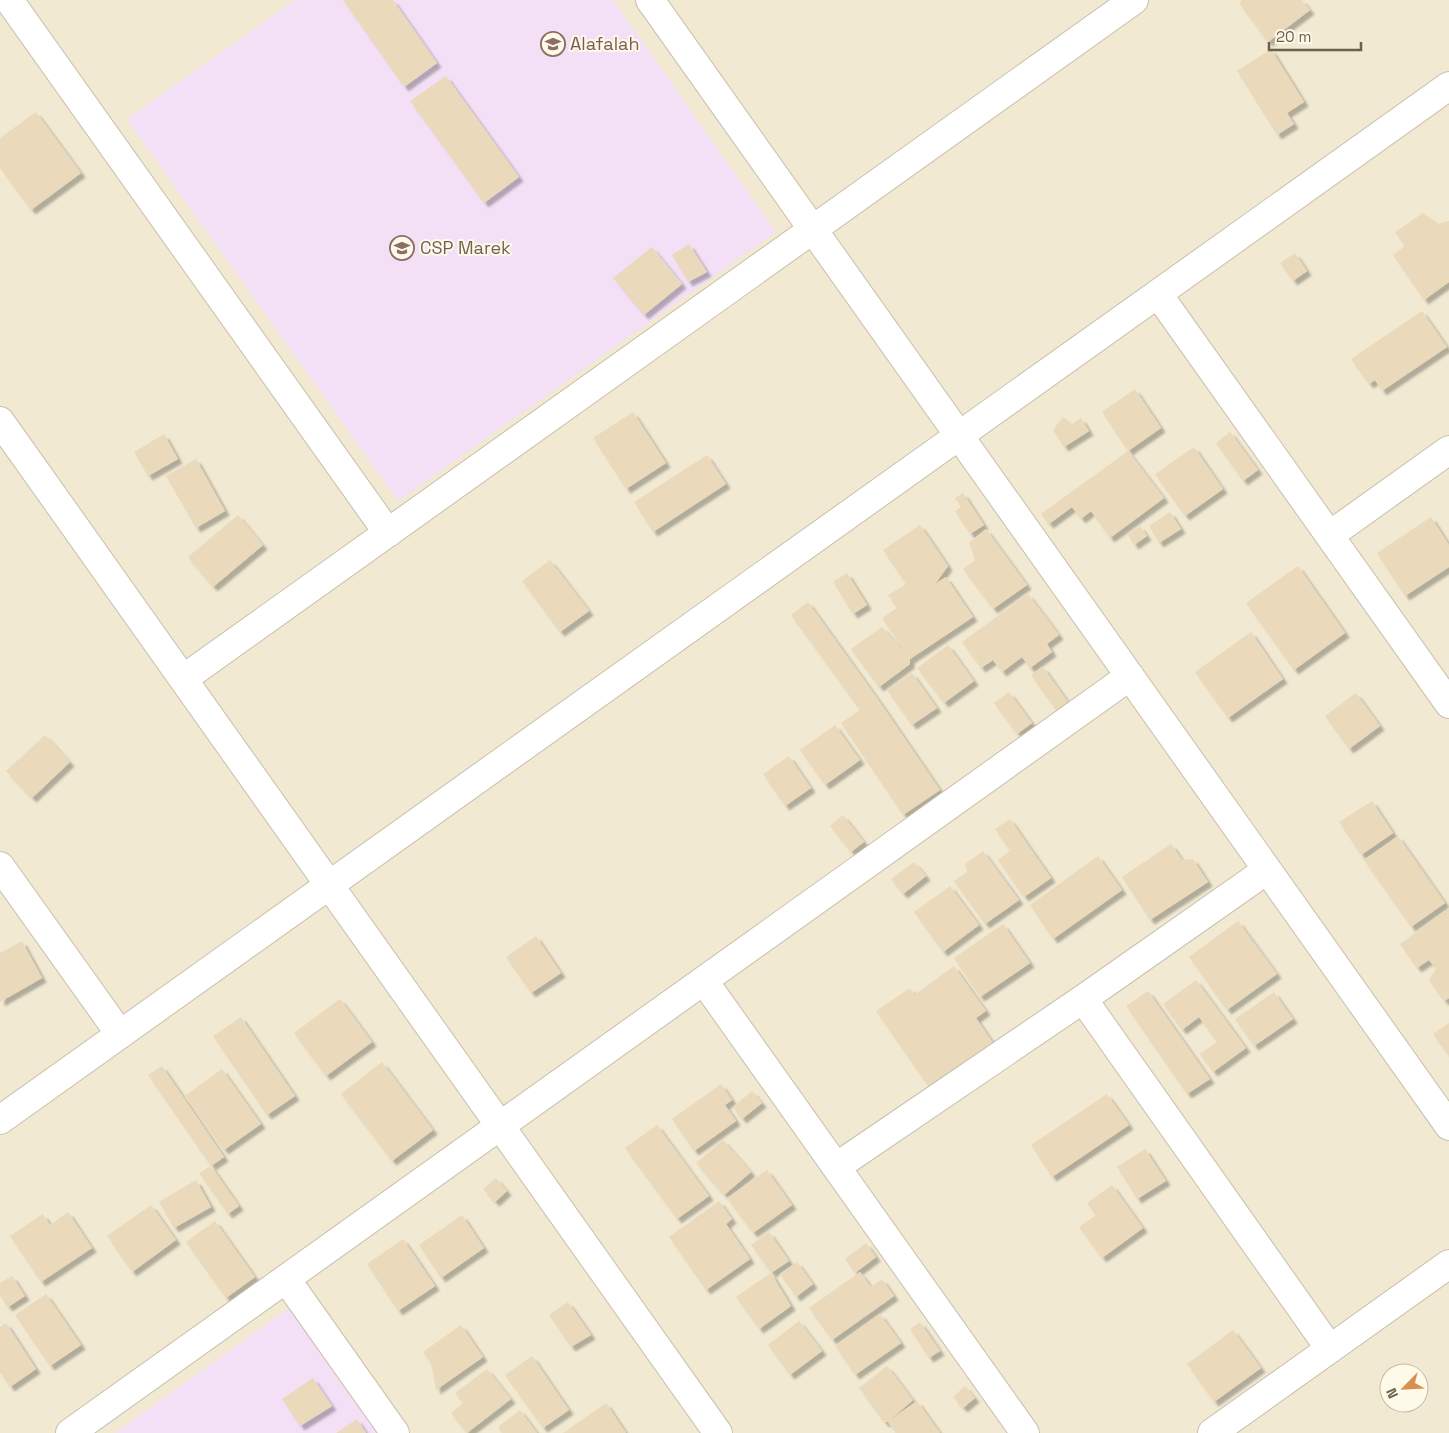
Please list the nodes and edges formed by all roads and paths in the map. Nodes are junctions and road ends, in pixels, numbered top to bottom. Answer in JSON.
{"nodes":[{"id":1,"x":9,"y":0,"type":"edge"},
{"id":2,"x":1134,"y":0,"type":"edge"},
{"id":3,"x":651,"y":1,"type":"edge"},
{"id":4,"x":1449,"y":86,"type":"edge"},
{"id":5,"x":812,"y":230,"type":"junction"},
{"id":6,"x":1158,"y":294,"type":"junction"},
{"id":7,"x":0,"y":421,"type":"edge"},
{"id":8,"x":959,"y":436,"type":"junction"},
{"id":9,"x":1449,"y":450,"type":"edge"},
{"id":10,"x":388,"y":533,"type":"junction"},
{"id":11,"x":1330,"y":535,"type":"junction"},
{"id":12,"x":1130,"y":676,"type":"junction"},
{"id":13,"x":183,"y":679,"type":"junction"},
{"id":14,"x":1449,"y":704,"type":"edge"},
{"id":15,"x":0,"y":866,"type":"edge"},
{"id":16,"x":1267,"y":870,"type":"junction"},
{"id":17,"x":329,"y":885,"type":"junction"},
{"id":18,"x":704,"y":981,"type":"junction"},
{"id":19,"x":1083,"y":1000,"type":"junction"},
{"id":20,"x":120,"y":1034,"type":"junction"},
{"id":21,"x":0,"y":1120,"type":"edge"},
{"id":22,"x":500,"y":1126,"type":"junction"},
{"id":23,"x":1449,"y":1126,"type":"edge"},
{"id":24,"x":836,"y":1167,"type":"junction"},
{"id":25,"x":1449,"y":1264,"type":"edge"},
{"id":26,"x":286,"y":1279,"type":"junction"},
{"id":27,"x":1330,"y":1348,"type":"junction"},
{"id":28,"x":70,"y":1433,"type":"edge"},
{"id":29,"x":395,"y":1433,"type":"edge"},
{"id":30,"x":718,"y":1433,"type":"edge"},
{"id":31,"x":1025,"y":1433,"type":"edge"},
{"id":32,"x":1212,"y":1433,"type":"edge"}],
"edges":[{"from":1,"to":10,"type":"street"},
{"from":2,"to":5,"type":"street"},
{"from":3,"to":5,"type":"street"},
{"from":4,"to":6,"type":"street"},
{"from":5,"to":8,"type":"street"},
{"from":5,"to":10,"type":"street"},
{"from":6,"to":8,"type":"street"},
{"from":6,"to":11,"type":"street"},
{"from":7,"to":13,"type":"street"},
{"from":8,"to":12,"type":"street"},
{"from":8,"to":17,"type":"street"},
{"from":9,"to":11,"type":"street"},
{"from":10,"to":13,"type":"street"},
{"from":11,"to":14,"type":"street"},
{"from":12,"to":16,"type":"street"},
{"from":12,"to":18,"type":"street"},
{"from":13,"to":17,"type":"street"},
{"from":15,"to":20,"type":"street"},
{"from":16,"to":19,"type":"street"},
{"from":16,"to":23,"type":"street"},
{"from":17,"to":20,"type":"street"},
{"from":17,"to":22,"type":"street"},
{"from":18,"to":22,"type":"street"},
{"from":18,"to":24,"type":"street"},
{"from":19,"to":24,"type":"street"},
{"from":19,"to":27,"type":"street"},
{"from":20,"to":21,"type":"street"},
{"from":22,"to":26,"type":"street"},
{"from":22,"to":30,"type":"street"},
{"from":24,"to":31,"type":"street"},
{"from":25,"to":27,"type":"street"},
{"from":26,"to":28,"type":"street"},
{"from":26,"to":29,"type":"street"},
{"from":27,"to":32,"type":"street"}]}
